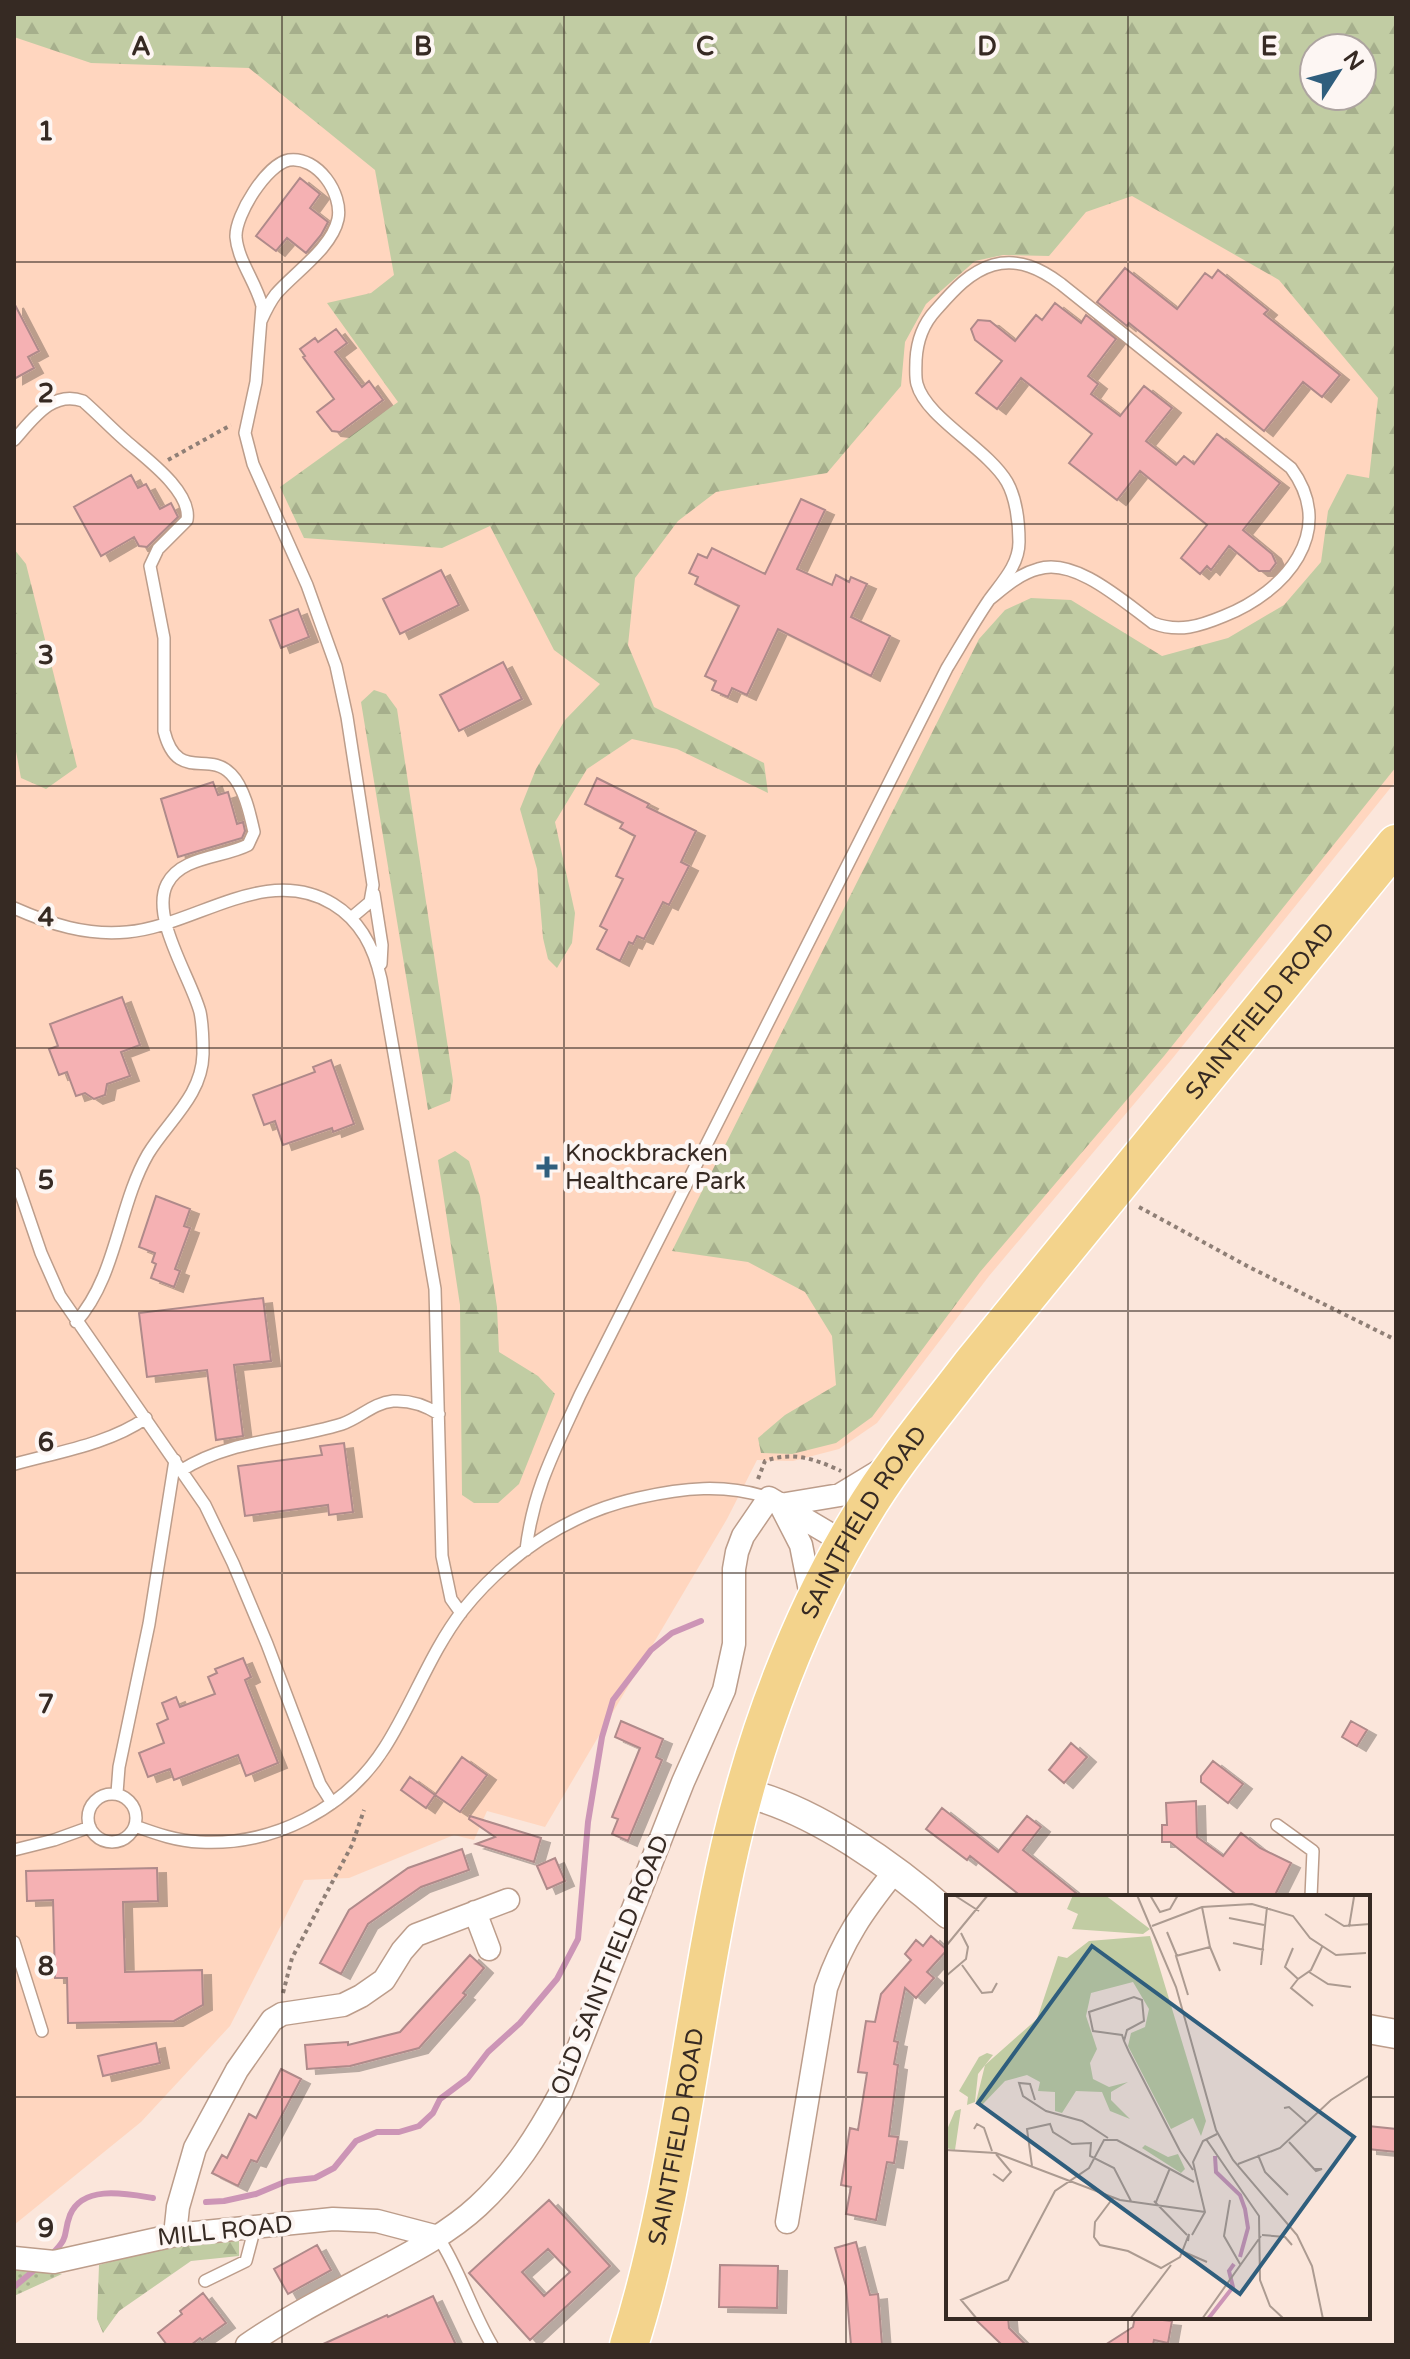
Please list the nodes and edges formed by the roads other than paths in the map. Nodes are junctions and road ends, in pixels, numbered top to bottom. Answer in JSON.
{"nodes":[{"id":1,"x":261,"y":321,"type":"junction"},
{"id":2,"x":14,"y":440,"type":"edge"},
{"id":3,"x":990,"y":599,"type":"junction"},
{"id":4,"x":1396,"y":844,"type":"edge"},
{"id":5,"x":373,"y":885,"type":"junction"},
{"id":6,"x":14,"y":908,"type":"edge"},
{"id":7,"x":351,"y":918,"type":"junction"},
{"id":8,"x":166,"y":923,"type":"junction"},
{"id":9,"x":381,"y":979,"type":"junction"},
{"id":10,"x":14,"y":1174,"type":"edge"},
{"id":11,"x":19,"y":1202,"type":"edge"},
{"id":12,"x":76,"y":1322,"type":"junction"},
{"id":13,"x":439,"y":1414,"type":"junction"},
{"id":14,"x":146,"y":1418,"type":"junction"},
{"id":15,"x":905,"y":1451,"type":"junction"},
{"id":16,"x":15,"y":1464,"type":"edge"},
{"id":17,"x":179,"y":1465,"type":"junction"},
{"id":18,"x":767,"y":1499,"type":"junction"},
{"id":19,"x":845,"y":1543,"type":"junction"},
{"id":20,"x":526,"y":1550,"type":"junction"},
{"id":21,"x":813,"y":1607,"type":"junction"},
{"id":22,"x":461,"y":1613,"type":"junction"},
{"id":23,"x":117,"y":1793,"type":"junction"},
{"id":24,"x":745,"y":1793,"type":"junction"},
{"id":25,"x":332,"y":1803,"type":"junction"},
{"id":26,"x":1277,"y":1825,"type":"dead end"},
{"id":27,"x":135,"y":1826,"type":"junction"},
{"id":28,"x":90,"y":1827,"type":"junction"},
{"id":29,"x":14,"y":1850,"type":"edge"},
{"id":30,"x":895,"y":1871,"type":"junction"},
{"id":31,"x":1311,"y":1895,"type":"edge"},
{"id":32,"x":508,"y":1900,"type":"dead end"},
{"id":33,"x":475,"y":1912,"type":"junction"},
{"id":34,"x":946,"y":1912,"type":"edge"},
{"id":35,"x":14,"y":1942,"type":"edge"},
{"id":36,"x":489,"y":1949,"type":"dead end"},
{"id":37,"x":1370,"y":2029,"type":"edge"},
{"id":38,"x":42,"y":2031,"type":"dead end"},
{"id":39,"x":1396,"y":2034,"type":"edge"},
{"id":40,"x":787,"y":2222,"type":"dead end"},
{"id":41,"x":255,"y":2227,"type":"junction"},
{"id":42,"x":175,"y":2235,"type":"junction"},
{"id":43,"x":438,"y":2237,"type":"junction"},
{"id":44,"x":19,"y":2259,"type":"edge"},
{"id":45,"x":205,"y":2281,"type":"dead end"},
{"id":46,"x":250,"y":2344,"type":"edge"},
{"id":47,"x":492,"y":2345,"type":"edge"},
{"id":48,"x":629,"y":2345,"type":"edge"}],
"edges":[{"from":1,"to":1,"type":"lane"},
{"from":1,"to":5,"type":"lane"},
{"from":2,"to":8,"type":"lane"},
{"from":3,"to":3,"type":"lane"},
{"from":3,"to":20,"type":"lane"},
{"from":4,"to":15,"type":"highway","name":"SAINTFIELD ROAD"},
{"from":5,"to":7,"type":"lane"},
{"from":5,"to":9,"type":"lane"},
{"from":6,"to":8,"type":"lane"},
{"from":7,"to":8,"type":"lane"},
{"from":7,"to":9,"type":"lane"},
{"from":8,"to":12,"type":"lane"},
{"from":9,"to":13,"type":"lane"},
{"from":10,"to":11,"type":"lane"},
{"from":11,"to":12,"type":"lane"},
{"from":12,"to":14,"type":"lane"},
{"from":13,"to":17,"type":"lane"},
{"from":13,"to":22,"type":"lane"},
{"from":14,"to":16,"type":"lane"},
{"from":14,"to":17,"type":"lane"},
{"from":15,"to":18,"type":"street"},
{"from":15,"to":19,"type":"highway","name":"SAINTFIELD ROAD"},
{"from":17,"to":23,"type":"lane"},
{"from":17,"to":25,"type":"lane"},
{"from":18,"to":19,"type":"street"},
{"from":18,"to":20,"type":"lane"},
{"from":18,"to":21,"type":"street"},
{"from":18,"to":43,"type":"street","name":"OLD SAINTFIELD ROAD"},
{"from":19,"to":21,"type":"highway","name":"SAINTFIELD ROAD"},
{"from":20,"to":22,"type":"lane"},
{"from":21,"to":24,"type":"highway","name":"SAINTFIELD ROAD"},
{"from":22,"to":25,"type":"lane"},
{"from":23,"to":27,"type":"lane"},
{"from":23,"to":28,"type":"lane"},
{"from":24,"to":30,"type":"street"},
{"from":24,"to":48,"type":"highway","name":"SAINTFIELD ROAD"},
{"from":25,"to":27,"type":"lane"},
{"from":26,"to":31,"type":"lane"},
{"from":27,"to":28,"type":"lane"},
{"from":28,"to":29,"type":"lane"},
{"from":30,"to":34,"type":"street"},
{"from":30,"to":40,"type":"street"},
{"from":32,"to":33,"type":"street"},
{"from":33,"to":36,"type":"street"},
{"from":33,"to":42,"type":"street"},
{"from":35,"to":38,"type":"lane"},
{"from":37,"to":39,"type":"street"},
{"from":41,"to":42,"type":"street","name":"MILL ROAD"},
{"from":41,"to":43,"type":"street","name":"MILL ROAD"},
{"from":41,"to":45,"type":"lane"},
{"from":42,"to":44,"type":"street","name":"MILL ROAD"},
{"from":43,"to":46,"type":"street","name":"OLD SAINTFIELD ROAD"},
{"from":43,"to":47,"type":"lane"}]}
